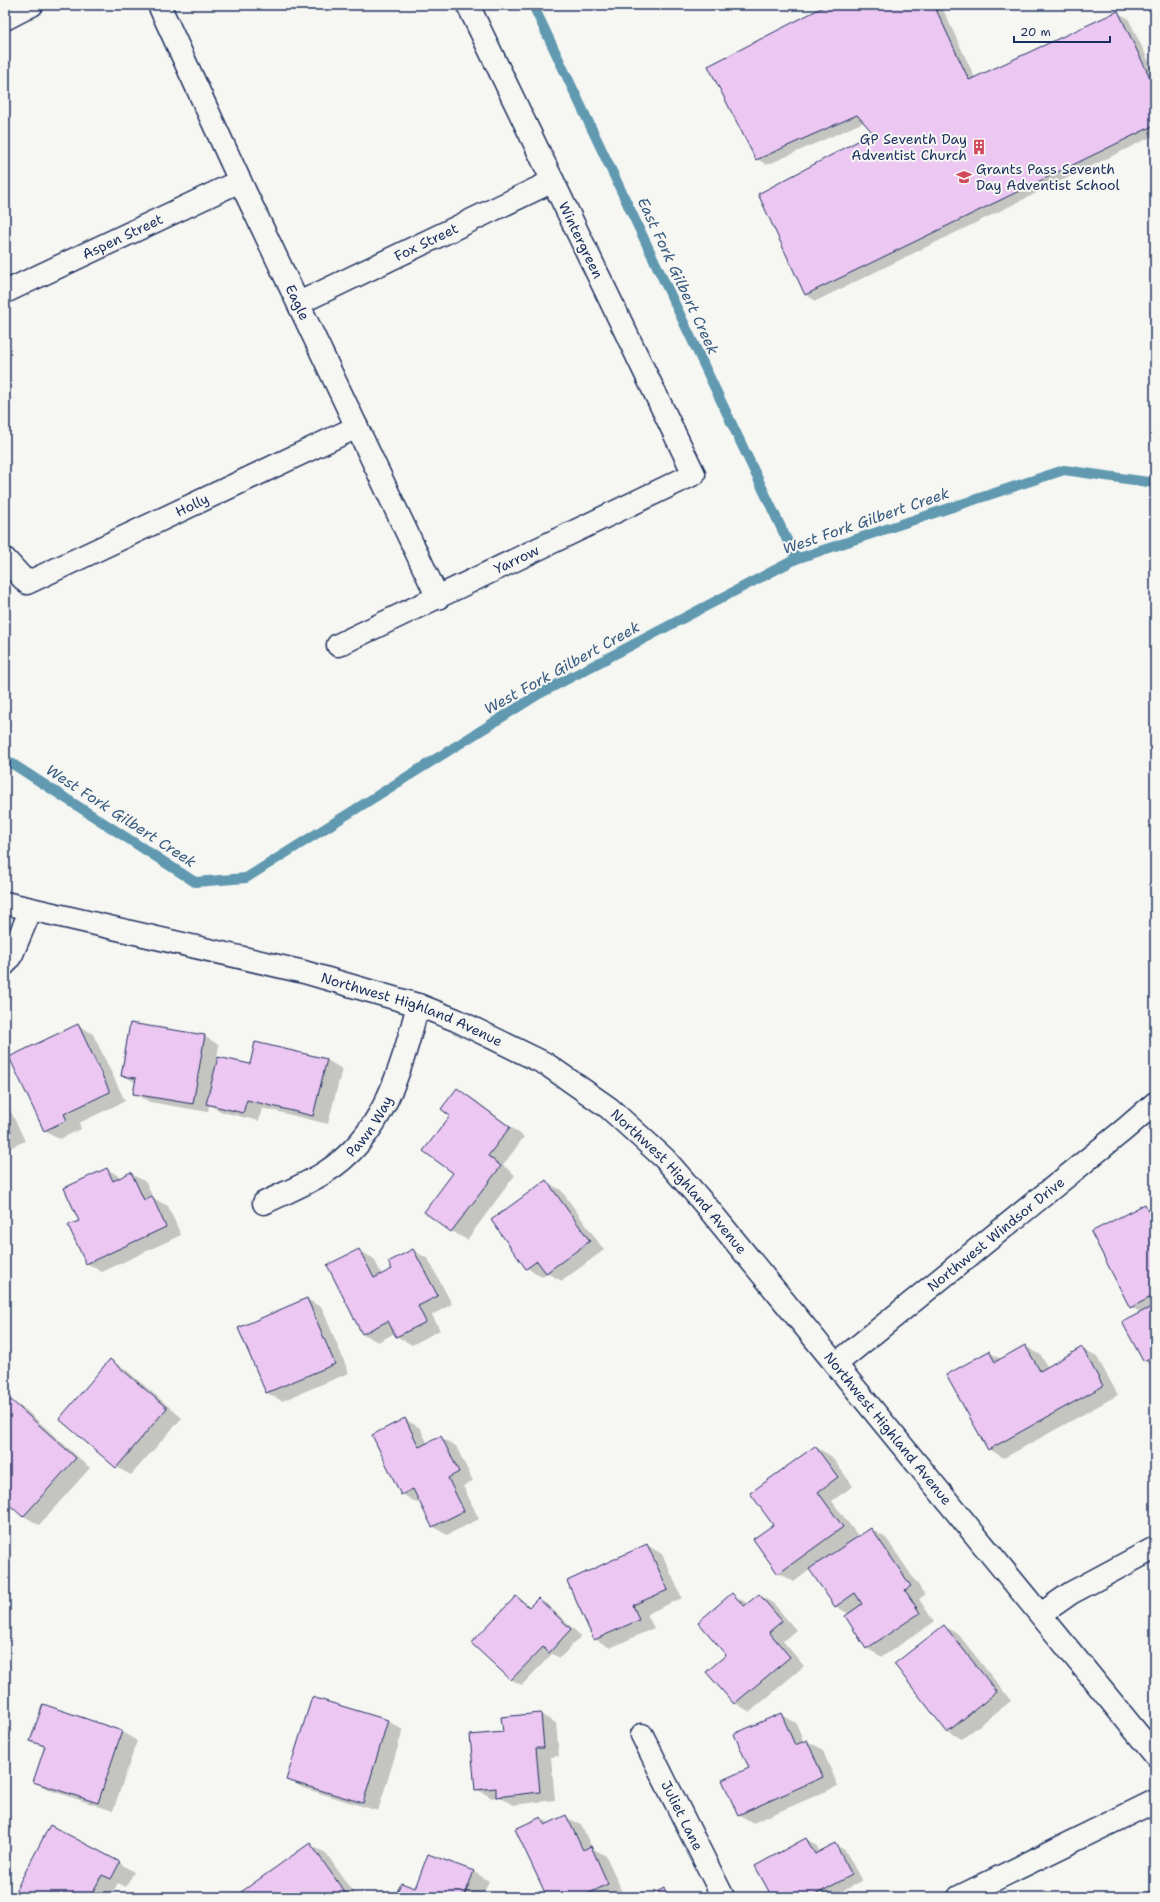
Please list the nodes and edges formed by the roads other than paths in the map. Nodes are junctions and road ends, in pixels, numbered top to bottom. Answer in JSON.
{"nodes":[{"id":1,"x":32,"y":5,"type":"edge"},
{"id":2,"x":159,"y":5,"type":"edge"},
{"id":3,"x":468,"y":5,"type":"edge"},
{"id":4,"x":5,"y":19,"type":"edge"},
{"id":5,"x":240,"y":181,"type":"junction"},
{"id":6,"x":552,"y":181,"type":"junction"},
{"id":7,"x":5,"y":292,"type":"edge"},
{"id":8,"x":299,"y":303,"type":"junction"},
{"id":9,"x":357,"y":427,"type":"junction"},
{"id":10,"x":694,"y":474,"type":"joint"},
{"id":11,"x":5,"y":559,"type":"edge"},
{"id":12,"x":438,"y":598,"type":"junction"},
{"id":13,"x":338,"y":645,"type":"dead end"},
{"id":14,"x":5,"y":903,"type":"edge"},
{"id":15,"x":31,"y":910,"type":"junction"},
{"id":16,"x":5,"y":964,"type":"edge"},
{"id":17,"x":418,"y":1005,"type":"junction"},
{"id":18,"x":1155,"y":1102,"type":"edge"},
{"id":19,"x":264,"y":1203,"type":"dead end"},
{"id":20,"x":836,"y":1364,"type":"junction"},
{"id":21,"x":1155,"y":1548,"type":"edge"},
{"id":22,"x":1041,"y":1614,"type":"junction"},
{"id":23,"x":642,"y":1735,"type":"dead end"},
{"id":24,"x":1155,"y":1755,"type":"edge"},
{"id":25,"x":1155,"y":1801,"type":"edge"},
{"id":26,"x":723,"y":1897,"type":"edge"},
{"id":27,"x":959,"y":1897,"type":"edge"}],
"edges":[{"from":1,"to":4,"type":"street"},
{"from":2,"to":5,"type":"street","name":"Eagle"},
{"from":3,"to":6,"type":"street","name":"Wintergreen"},
{"from":5,"to":7,"type":"street","name":"Aspen Street"},
{"from":5,"to":8,"type":"street","name":"Eagle"},
{"from":6,"to":8,"type":"street","name":"Fox Street"},
{"from":6,"to":10,"type":"street","name":"Wintergreen"},
{"from":8,"to":9,"type":"street","name":"Eagle"},
{"from":9,"to":11,"type":"street","name":"Holly"},
{"from":9,"to":12,"type":"street","name":"Eagle"},
{"from":10,"to":12,"type":"street","name":"Yarrow"},
{"from":12,"to":13,"type":"street","name":"Yarrow"},
{"from":14,"to":15,"type":"street","name":"Northwest Highland Avenue"},
{"from":15,"to":16,"type":"street"},
{"from":15,"to":17,"type":"street","name":"Northwest Highland Avenue"},
{"from":17,"to":19,"type":"street","name":"Pawn Way"},
{"from":17,"to":20,"type":"street","name":"Northwest Highland Avenue"},
{"from":18,"to":20,"type":"street","name":"Northwest Windsor Drive"},
{"from":20,"to":22,"type":"street","name":"Northwest Highland Avenue"},
{"from":21,"to":22,"type":"street"},
{"from":22,"to":24,"type":"street","name":"Northwest Highland Avenue"},
{"from":23,"to":26,"type":"street","name":"Juliet Lane"},
{"from":25,"to":27,"type":"street"}]}
